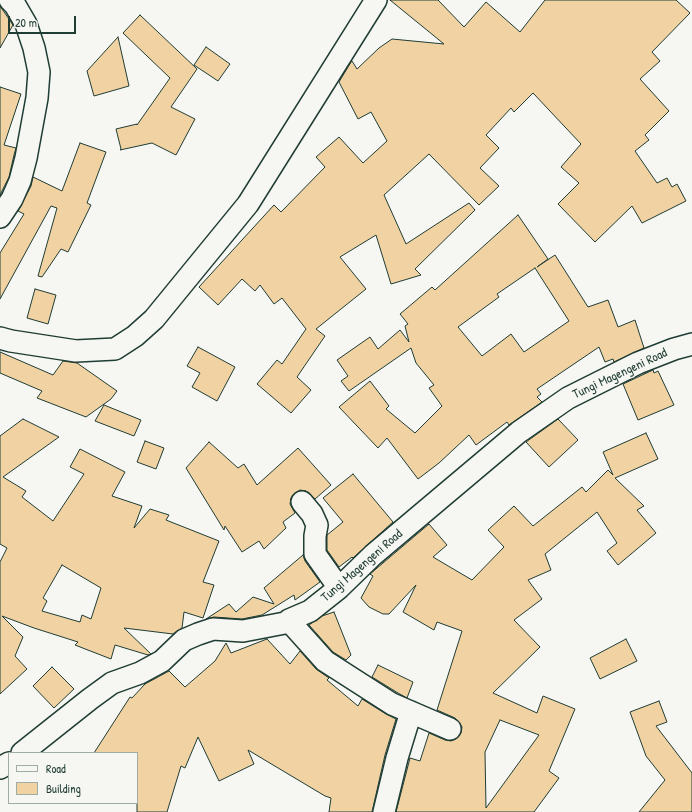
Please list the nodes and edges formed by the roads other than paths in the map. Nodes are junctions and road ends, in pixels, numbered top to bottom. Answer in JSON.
{"nodes":[{"id":1,"x":10,"y":0,"type":"edge"},
{"id":2,"x":376,"y":0,"type":"edge"},
{"id":3,"x":0,"y":217,"type":"edge"},
{"id":4,"x":0,"y":338,"type":"edge"},
{"id":5,"x":692,"y":344,"type":"edge"},
{"id":6,"x":302,"y":502,"type":"dead end"},
{"id":7,"x":339,"y":588,"type":"junction"},
{"id":8,"x":290,"y":622,"type":"junction"},
{"id":9,"x":411,"y":712,"type":"junction"},
{"id":10,"x":450,"y":729,"type":"dead end"},
{"id":11,"x":23,"y":752,"type":"edge"},
{"id":12,"x":384,"y":812,"type":"edge"}],
"edges":[{"from":1,"to":3,"type":"street"},
{"from":2,"to":4,"type":"street"},
{"from":5,"to":7,"type":"street","name":"Tungi Magengeni Road"},
{"from":6,"to":7,"type":"street"},
{"from":7,"to":8,"type":"street","name":"Tungi Magengeni Road"},
{"from":8,"to":9,"type":"street"},
{"from":8,"to":11,"type":"street","name":"Tungi Magengeni Road"},
{"from":9,"to":10,"type":"street"},
{"from":9,"to":12,"type":"street"}]}
